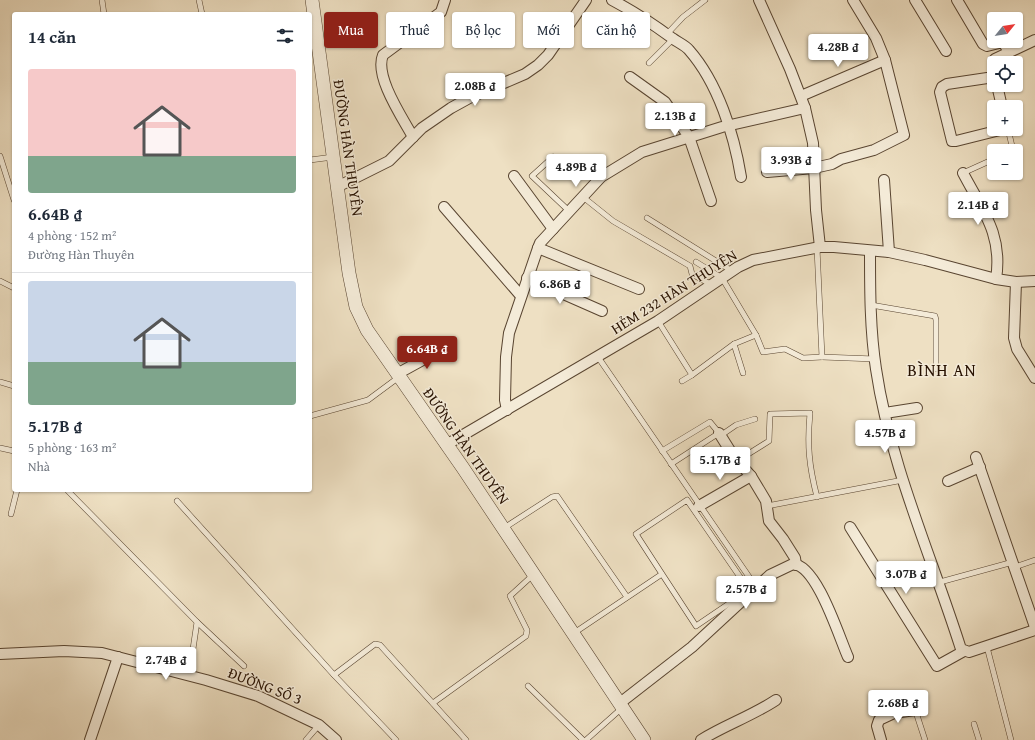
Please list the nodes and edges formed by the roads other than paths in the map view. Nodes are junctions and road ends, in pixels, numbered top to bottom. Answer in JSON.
{"nodes":[{"id":1,"x":102,"y":0,"type":"edge"},
{"id":2,"x":199,"y":0,"type":"edge"},
{"id":3,"x":312,"y":0,"type":"edge"},
{"id":4,"x":586,"y":0,"type":"edge"},
{"id":5,"x":612,"y":0,"type":"edge"},
{"id":6,"x":705,"y":0,"type":"edge"},
{"id":7,"x":758,"y":0,"type":"edge"},
{"id":8,"x":853,"y":0,"type":"edge"},
{"id":9,"x":957,"y":0,"type":"edge"},
{"id":10,"x":444,"y":1,"type":"edge"},
{"id":11,"x":920,"y":2,"type":"edge"},
{"id":12,"x":104,"y":12,"type":"edge"},
{"id":13,"x":202,"y":12,"type":"edge"},
{"id":14,"x":670,"y":36,"type":"junction"},
{"id":15,"x":1035,"y":40,"type":"edge"},
{"id":16,"x":946,"y":51,"type":"dead end"},
{"id":17,"x":1009,"y":52,"type":"junction"},
{"id":18,"x":1001,"y":56,"type":"edge"},
{"id":19,"x":884,"y":60,"type":"junction"},
{"id":20,"x":649,"y":63,"type":"dead end"},
{"id":21,"x":630,"y":77,"type":"dead end"},
{"id":22,"x":987,"y":78,"type":"edge"},
{"id":23,"x":800,"y":96,"type":"junction"},
{"id":24,"x":805,"y":108,"type":"junction"},
{"id":25,"x":729,"y":126,"type":"junction"},
{"id":26,"x":987,"y":133,"type":"edge"},
{"id":27,"x":413,"y":137,"type":"junction"},
{"id":28,"x":689,"y":138,"type":"junction"},
{"id":29,"x":0,"y":156,"type":"edge"},
{"id":30,"x":333,"y":157,"type":"junction"},
{"id":31,"x":553,"y":157,"type":"dead end"},
{"id":32,"x":312,"y":160,"type":"edge"},
{"id":33,"x":987,"y":162,"type":"edge"},
{"id":34,"x":814,"y":168,"type":"junction"},
{"id":35,"x":767,"y":172,"type":"dead end"},
{"id":36,"x":963,"y":173,"type":"joint"},
{"id":37,"x":514,"y":176,"type":"dead end"},
{"id":38,"x":741,"y":177,"type":"dead end"},
{"id":39,"x":884,"y":180,"type":"dead end"},
{"id":40,"x":337,"y":187,"type":"junction"},
{"id":41,"x":12,"y":194,"type":"edge"},
{"id":42,"x":583,"y":197,"type":"junction"},
{"id":43,"x":711,"y":201,"type":"dead end"},
{"id":44,"x":444,"y":207,"type":"dead end"},
{"id":45,"x":570,"y":212,"type":"junction"},
{"id":46,"x":647,"y":218,"type":"dead end"},
{"id":47,"x":553,"y":230,"type":"junction"},
{"id":48,"x":538,"y":248,"type":"junction"},
{"id":49,"x":818,"y":248,"type":"junction"},
{"id":50,"x":870,"y":251,"type":"junction"},
{"id":51,"x":889,"y":252,"type":"junction"},
{"id":52,"x":696,"y":262,"type":"dead end"},
{"id":53,"x":732,"y":271,"type":"junction"},
{"id":54,"x":526,"y":278,"type":"junction"},
{"id":55,"x":722,"y":278,"type":"junction"},
{"id":56,"x":996,"y":279,"type":"junction"},
{"id":57,"x":0,"y":281,"type":"edge"},
{"id":58,"x":1035,"y":281,"type":"edge"},
{"id":59,"x":1016,"y":282,"type":"junction"},
{"id":60,"x":712,"y":285,"type":"junction"},
{"id":61,"x":12,"y":287,"type":"edge"},
{"id":62,"x":639,"y":289,"type":"dead end"},
{"id":63,"x":521,"y":296,"type":"junction"},
{"id":64,"x":870,"y":304,"type":"junction"},
{"id":65,"x":602,"y":311,"type":"dead end"},
{"id":66,"x":658,"y":321,"type":"junction"},
{"id":67,"x":756,"y":335,"type":"junction"},
{"id":68,"x":734,"y":344,"type":"junction"},
{"id":69,"x":448,"y":346,"type":"dead end"},
{"id":70,"x":598,"y":357,"type":"junction"},
{"id":71,"x":822,"y":357,"type":"junction"},
{"id":72,"x":875,"y":359,"type":"junction"},
{"id":73,"x":936,"y":369,"type":"dead end"},
{"id":74,"x":743,"y":373,"type":"dead end"},
{"id":75,"x":398,"y":375,"type":"junction"},
{"id":76,"x":692,"y":375,"type":"junction"},
{"id":77,"x":1035,"y":378,"type":"edge"},
{"id":78,"x":682,"y":381,"type":"dead end"},
{"id":79,"x":0,"y":382,"type":"edge"},
{"id":80,"x":12,"y":385,"type":"edge"},
{"id":81,"x":917,"y":408,"type":"dead end"},
{"id":82,"x":507,"y":410,"type":"junction"},
{"id":83,"x":885,"y":413,"type":"junction"},
{"id":84,"x":312,"y":415,"type":"edge"},
{"id":85,"x":755,"y":419,"type":"dead end"},
{"id":86,"x":720,"y":435,"type":"junction"},
{"id":87,"x":446,"y":445,"type":"junction"},
{"id":88,"x":0,"y":448,"type":"edge"},
{"id":89,"x":12,"y":451,"type":"edge"},
{"id":90,"x":662,"y":451,"type":"junction"},
{"id":91,"x":976,"y":457,"type":"dead end"},
{"id":92,"x":737,"y":461,"type":"junction"},
{"id":93,"x":671,"y":464,"type":"junction"},
{"id":94,"x":980,"y":467,"type":"junction"},
{"id":95,"x":751,"y":476,"type":"junction"},
{"id":96,"x":903,"y":480,"type":"junction"},
{"id":97,"x":948,"y":481,"type":"dead end"},
{"id":98,"x":16,"y":492,"type":"edge"},
{"id":99,"x":69,"y":492,"type":"edge"},
{"id":100,"x":817,"y":497,"type":"junction"},
{"id":101,"x":177,"y":501,"type":"dead end"},
{"id":102,"x":700,"y":506,"type":"junction"},
{"id":103,"x":767,"y":506,"type":"junction"},
{"id":104,"x":11,"y":514,"type":"dead end"},
{"id":105,"x":850,"y":527,"type":"dead end"},
{"id":106,"x":503,"y":529,"type":"junction"},
{"id":107,"x":1035,"y":560,"type":"edge"},
{"id":108,"x":796,"y":564,"type":"junction"},
{"id":109,"x":1014,"y":564,"type":"junction"},
{"id":110,"x":534,"y":574,"type":"junction"},
{"id":111,"x":662,"y":574,"type":"junction"},
{"id":112,"x":940,"y":582,"type":"junction"},
{"id":113,"x":756,"y":587,"type":"junction"},
{"id":114,"x":627,"y":597,"type":"junction"},
{"id":115,"x":197,"y":622,"type":"junction"},
{"id":116,"x":1035,"y":627,"type":"edge"},
{"id":117,"x":1035,"y":630,"type":"edge"},
{"id":118,"x":573,"y":634,"type":"junction"},
{"id":119,"x":987,"y":647,"type":"junction"},
{"id":120,"x":964,"y":651,"type":"junction"},
{"id":121,"x":0,"y":654,"type":"edge"},
{"id":122,"x":118,"y":657,"type":"junction"},
{"id":123,"x":848,"y":657,"type":"dead end"},
{"id":124,"x":244,"y":666,"type":"dead end"},
{"id":125,"x":334,"y":675,"type":"junction"},
{"id":126,"x":189,"y":676,"type":"junction"},
{"id":127,"x":528,"y":686,"type":"dead end"},
{"id":128,"x":776,"y":700,"type":"dead end"},
{"id":129,"x":433,"y":703,"type":"junction"},
{"id":130,"x":621,"y":705,"type":"junction"},
{"id":131,"x":914,"y":707,"type":"joint"},
{"id":132,"x":974,"y":724,"type":"dead end"},
{"id":133,"x":324,"y":728,"type":"junction"},
{"id":134,"x":90,"y":740,"type":"edge"},
{"id":135,"x":306,"y":740,"type":"edge"},
{"id":136,"x":336,"y":740,"type":"edge"},
{"id":137,"x":396,"y":740,"type":"edge"},
{"id":138,"x":466,"y":740,"type":"edge"},
{"id":139,"x":584,"y":740,"type":"edge"},
{"id":140,"x":644,"y":740,"type":"edge"},
{"id":141,"x":701,"y":740,"type":"edge"},
{"id":142,"x":881,"y":740,"type":"edge"},
{"id":143,"x":925,"y":740,"type":"edge"},
{"id":144,"x":979,"y":740,"type":"edge"},
{"id":145,"x":1011,"y":740,"type":"edge"}],
"edges":[{"from":1,"to":12,"type":"lane"},
{"from":2,"to":13,"type":"lane"},
{"from":3,"to":30,"type":"street","name":"ĐƯỜNG HÀN THUYÊN"},
{"from":4,"to":27,"type":"street"},
{"from":5,"to":14,"type":"street"},
{"from":6,"to":14,"type":"lane"},
{"from":7,"to":23,"type":"street"},
{"from":8,"to":19,"type":"street"},
{"from":9,"to":17,"type":"street"},
{"from":10,"to":27,"type":"street"},
{"from":11,"to":16,"type":"street"},
{"from":14,"to":20,"type":"lane"},
{"from":14,"to":25,"type":"street"},
{"from":15,"to":17,"type":"street"},
{"from":17,"to":18,"type":"street"},
{"from":19,"to":23,"type":"street"},
{"from":19,"to":34,"type":"street"},
{"from":21,"to":28,"type":"street"},
{"from":22,"to":26,"type":"street"},
{"from":23,"to":24,"type":"street"},
{"from":24,"to":25,"type":"street"},
{"from":24,"to":34,"type":"street"},
{"from":25,"to":28,"type":"street"},
{"from":25,"to":38,"type":"street"},
{"from":27,"to":40,"type":"street"},
{"from":28,"to":42,"type":"street"},
{"from":28,"to":43,"type":"street"},
{"from":29,"to":41,"type":"lane"},
{"from":30,"to":32,"type":"lane"},
{"from":30,"to":40,"type":"street","name":"ĐƯỜNG HÀN THUYÊN"},
{"from":31,"to":45,"type":"lane"},
{"from":33,"to":36,"type":"lane"},
{"from":34,"to":35,"type":"street"},
{"from":34,"to":49,"type":"street"},
{"from":36,"to":56,"type":"street"},
{"from":37,"to":47,"type":"street"},
{"from":39,"to":51,"type":"street"},
{"from":40,"to":75,"type":"street","name":"ĐƯỜNG HÀN THUYÊN"},
{"from":42,"to":45,"type":"street"},
{"from":42,"to":60,"type":"lane"},
{"from":44,"to":63,"type":"street"},
{"from":45,"to":47,"type":"street"},
{"from":46,"to":53,"type":"lane"},
{"from":47,"to":48,"type":"street"},
{"from":48,"to":54,"type":"street"},
{"from":48,"to":62,"type":"street"},
{"from":49,"to":50,"type":"street","name":"HẺM 232 HÀN THUYÊN"},
{"from":49,"to":53,"type":"street","name":"HẺM 232 HÀN THUYÊN"},
{"from":49,"to":71,"type":"lane"},
{"from":50,"to":51,"type":"street","name":"HẺM 232 HÀN THUYÊN"},
{"from":50,"to":64,"type":"street"},
{"from":51,"to":56,"type":"street","name":"HẺM 232 HÀN THUYÊN"},
{"from":52,"to":55,"type":"lane"},
{"from":53,"to":55,"type":"street","name":"HẺM 232 HÀN THUYÊN"},
{"from":54,"to":63,"type":"street"},
{"from":54,"to":65,"type":"street"},
{"from":55,"to":60,"type":"street","name":"HẺM 232 HÀN THUYÊN"},
{"from":55,"to":67,"type":"lane"},
{"from":56,"to":59,"type":"street","name":"HẺM 232 HÀN THUYÊN"},
{"from":57,"to":61,"type":"lane"},
{"from":58,"to":59,"type":"street","name":"HẺM 232 HÀN THUYÊN"},
{"from":59,"to":77,"type":"street"},
{"from":60,"to":66,"type":"street","name":"HẺM 232 HÀN THUYÊN"},
{"from":63,"to":82,"type":"street"},
{"from":64,"to":72,"type":"street"},
{"from":64,"to":73,"type":"lane"},
{"from":66,"to":70,"type":"street","name":"HẺM 232 HÀN THUYÊN"},
{"from":66,"to":76,"type":"lane"},
{"from":67,"to":68,"type":"lane"},
{"from":67,"to":71,"type":"lane"},
{"from":68,"to":74,"type":"lane"},
{"from":68,"to":76,"type":"lane"},
{"from":69,"to":75,"type":"street"},
{"from":70,"to":82,"type":"street","name":"HẺM 232 HÀN THUYÊN"},
{"from":70,"to":90,"type":"lane"},
{"from":71,"to":72,"type":"lane"},
{"from":72,"to":83,"type":"street"},
{"from":75,"to":84,"type":"lane"},
{"from":75,"to":87,"type":"street","name":"ĐƯỜNG HÀN THUYÊN"},
{"from":76,"to":78,"type":"lane"},
{"from":79,"to":80,"type":"lane"},
{"from":81,"to":83,"type":"street"},
{"from":82,"to":87,"type":"street","name":"HẺM 232 HÀN THUYÊN"},
{"from":83,"to":96,"type":"street"},
{"from":85,"to":86,"type":"lane"},
{"from":86,"to":90,"type":"lane"},
{"from":86,"to":92,"type":"street"},
{"from":86,"to":93,"type":"lane"},
{"from":87,"to":106,"type":"street","name":"ĐƯỜNG HÀN THUYÊN"},
{"from":88,"to":89,"type":"lane"},
{"from":90,"to":93,"type":"lane"},
{"from":91,"to":94,"type":"street"},
{"from":92,"to":95,"type":"street"},
{"from":92,"to":100,"type":"lane"},
{"from":93,"to":102,"type":"lane"},
{"from":94,"to":97,"type":"street"},
{"from":94,"to":109,"type":"street"},
{"from":95,"to":102,"type":"street"},
{"from":95,"to":103,"type":"street"},
{"from":96,"to":100,"type":"lane"},
{"from":96,"to":112,"type":"street"},
{"from":98,"to":104,"type":"lane"},
{"from":99,"to":115,"type":"lane"},
{"from":100,"to":103,"type":"lane"},
{"from":101,"to":125,"type":"lane"},
{"from":102,"to":113,"type":"lane"},
{"from":103,"to":108,"type":"street"},
{"from":105,"to":120,"type":"street"},
{"from":106,"to":110,"type":"street","name":"ĐƯỜNG HÀN THUYÊN"},
{"from":106,"to":114,"type":"lane"},
{"from":107,"to":109,"type":"lane"},
{"from":108,"to":113,"type":"street"},
{"from":108,"to":123,"type":"street"},
{"from":109,"to":112,"type":"lane"},
{"from":109,"to":116,"type":"street"},
{"from":110,"to":118,"type":"street","name":"ĐƯỜNG HÀN THUYÊN"},
{"from":110,"to":129,"type":"lane"},
{"from":111,"to":111,"type":"lane"},
{"from":111,"to":114,"type":"lane"},
{"from":112,"to":120,"type":"street"},
{"from":113,"to":130,"type":"street"},
{"from":114,"to":118,"type":"lane"},
{"from":115,"to":124,"type":"lane"},
{"from":115,"to":126,"type":"lane"},
{"from":117,"to":119,"type":"street"},
{"from":118,"to":130,"type":"street","name":"ĐƯỜNG HÀN THUYÊN"},
{"from":119,"to":120,"type":"street"},
{"from":119,"to":145,"type":"lane"},
{"from":121,"to":122,"type":"street","name":"ĐƯỜNG SỐ 3"},
{"from":122,"to":126,"type":"street","name":"ĐƯỜNG SỐ 3"},
{"from":122,"to":134,"type":"street"},
{"from":125,"to":129,"type":"lane"},
{"from":125,"to":137,"type":"lane"},
{"from":126,"to":133,"type":"street","name":"ĐƯỜNG SỐ 3"},
{"from":127,"to":139,"type":"lane"},
{"from":128,"to":141,"type":"street"},
{"from":129,"to":138,"type":"lane"},
{"from":130,"to":139,"type":"lane"},
{"from":130,"to":140,"type":"street","name":"ĐƯỜNG HÀN THUYÊN"},
{"from":131,"to":142,"type":"street"},
{"from":131,"to":143,"type":"lane"},
{"from":132,"to":144,"type":"lane"},
{"from":133,"to":135,"type":"lane"},
{"from":133,"to":136,"type":"street","name":"ĐƯỜNG SỐ 3"}]}
